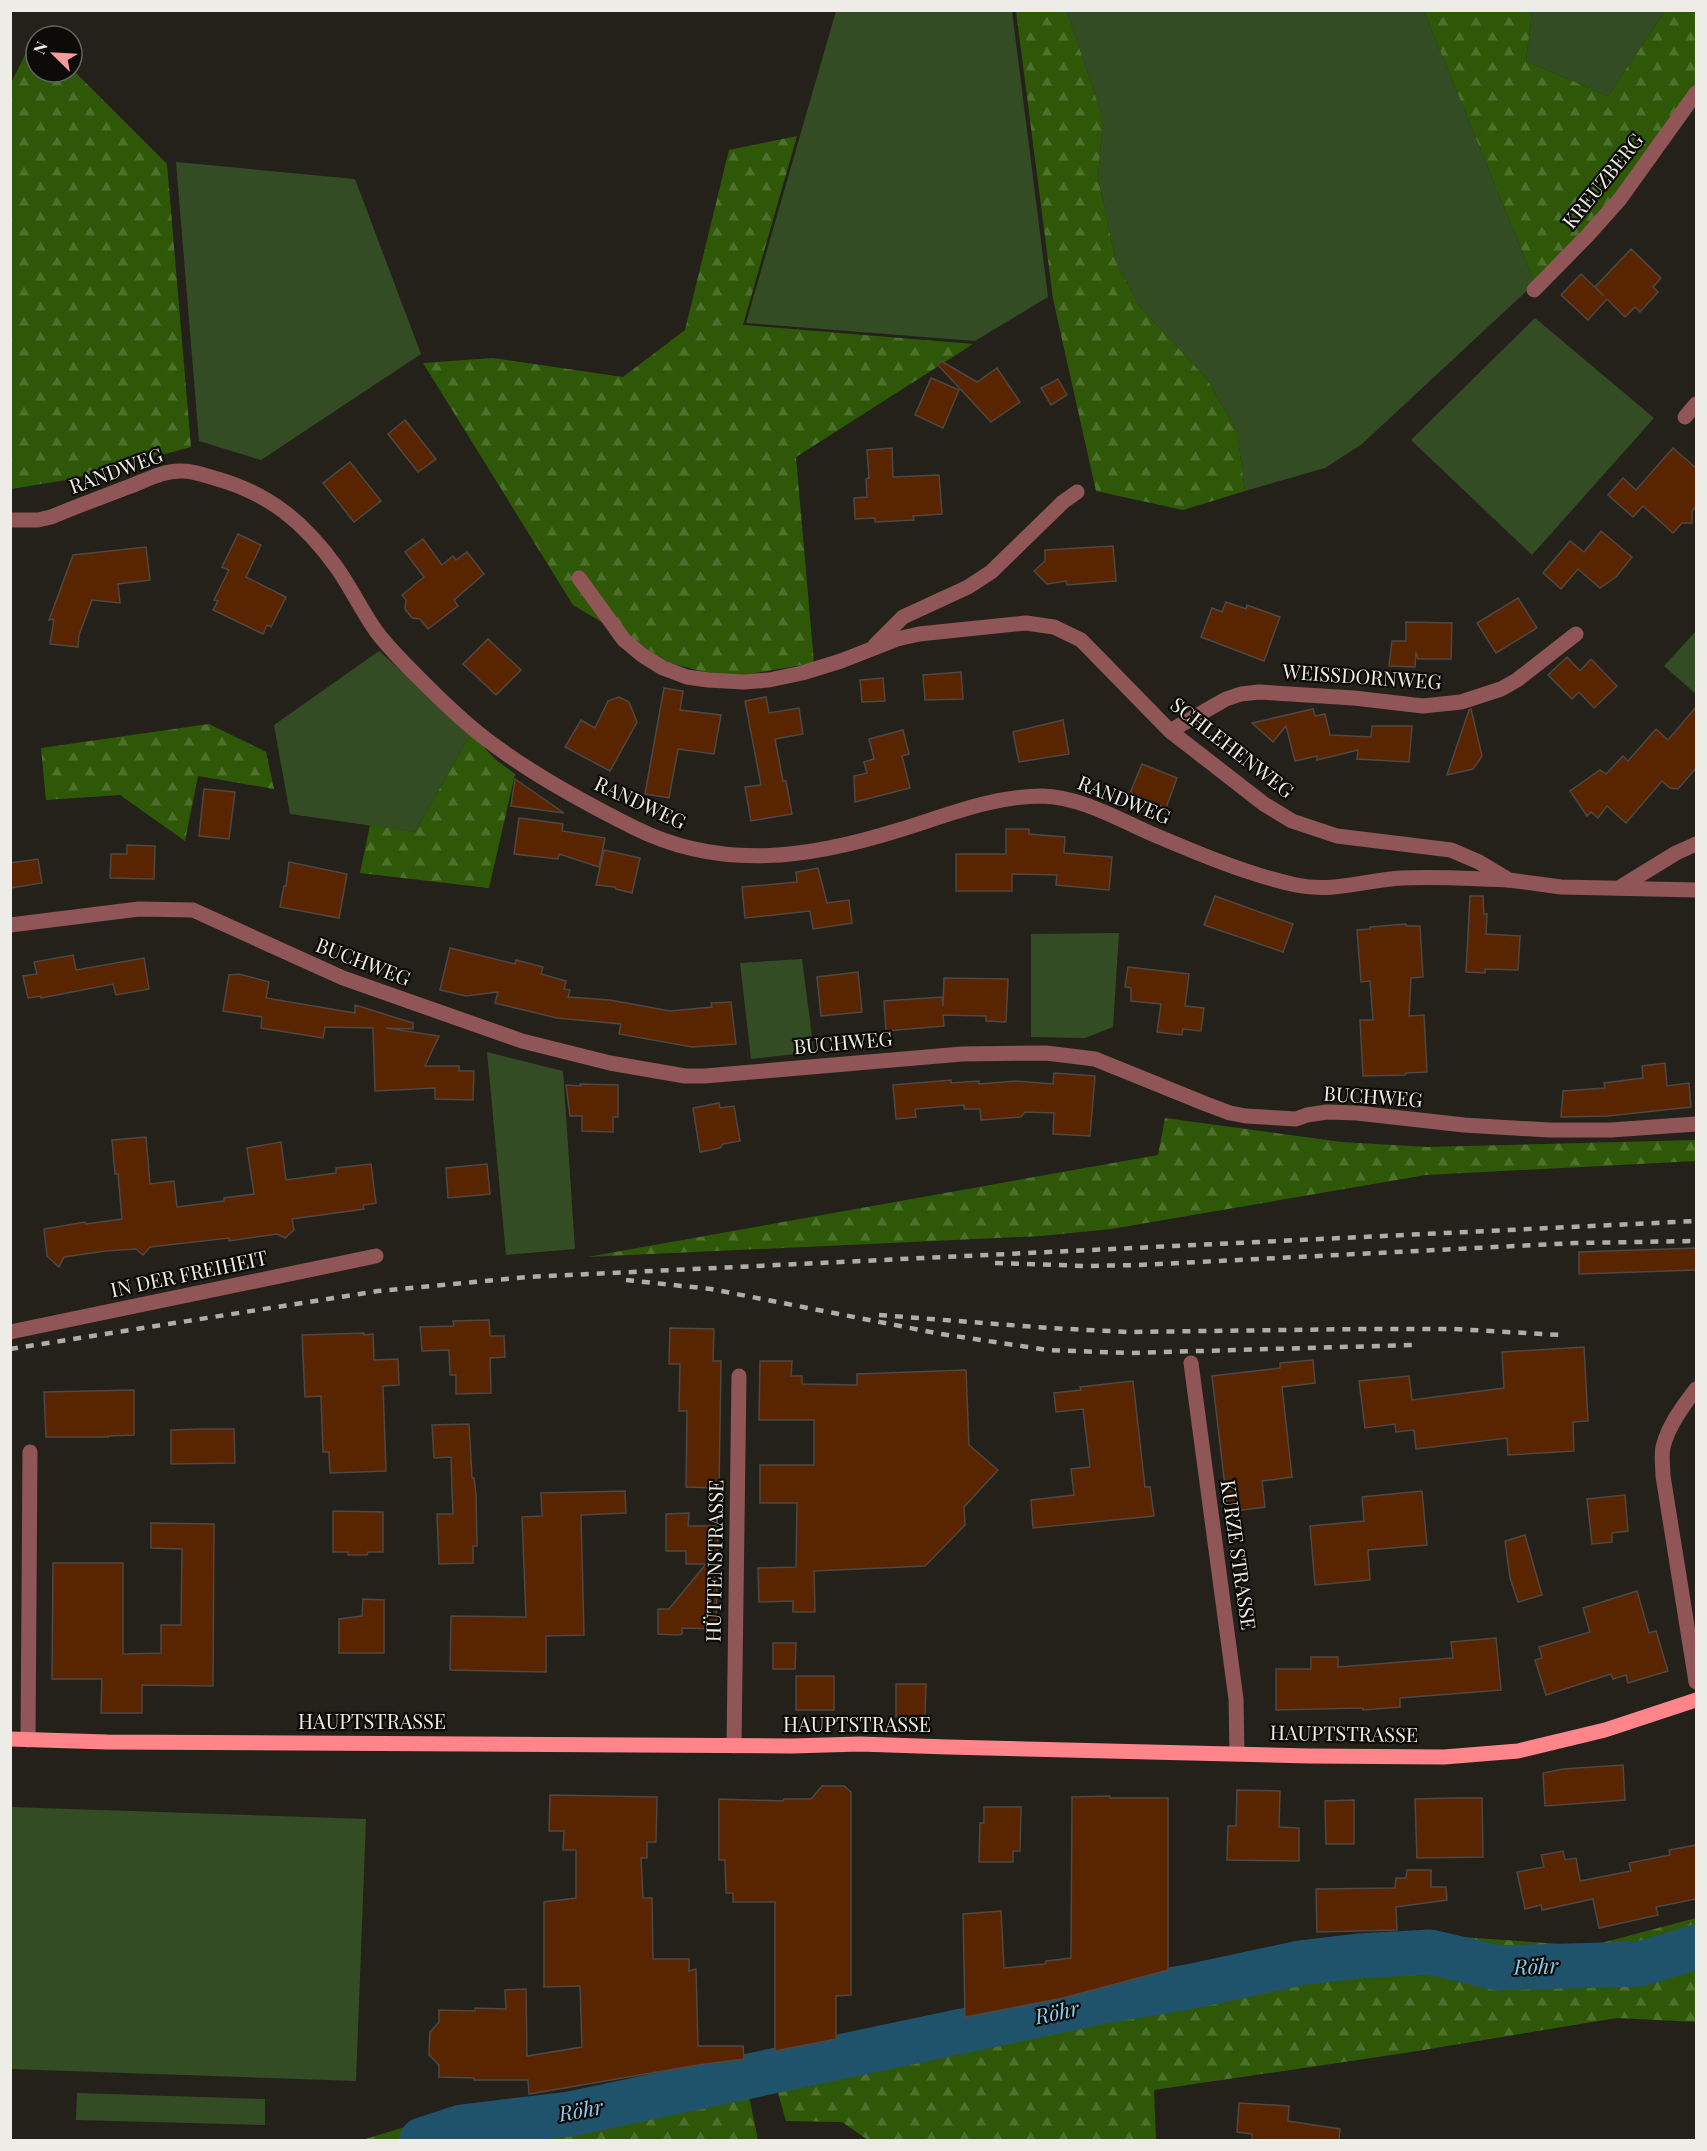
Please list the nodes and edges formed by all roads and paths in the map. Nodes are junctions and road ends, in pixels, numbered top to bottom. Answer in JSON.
{"nodes":[{"id":1,"x":1696,"y":93,"type":"edge"},
{"id":2,"x":1534,"y":290,"type":"dead end"},
{"id":3,"x":1696,"y":404,"type":"edge"},
{"id":4,"x":1685,"y":417,"type":"dead end"},
{"id":5,"x":1077,"y":492,"type":"dead end"},
{"id":6,"x":10,"y":520,"type":"edge"},
{"id":7,"x":579,"y":578,"type":"dead end"},
{"id":8,"x":1576,"y":634,"type":"dead end"},
{"id":9,"x":873,"y":647,"type":"junction"},
{"id":10,"x":1170,"y":730,"type":"junction"},
{"id":11,"x":1696,"y":844,"type":"edge"},
{"id":12,"x":1509,"y":880,"type":"junction"},
{"id":13,"x":1619,"y":888,"type":"junction"},
{"id":14,"x":1696,"y":890,"type":"edge"},
{"id":15,"x":10,"y":925,"type":"edge"},
{"id":16,"x":1696,"y":1124,"type":"edge"},
{"id":17,"x":376,"y":1256,"type":"dead end"},
{"id":18,"x":10,"y":1332,"type":"edge"},
{"id":19,"x":1191,"y":1363,"type":"dead end"},
{"id":20,"x":739,"y":1376,"type":"dead end"},
{"id":21,"x":1696,"y":1389,"type":"edge"},
{"id":22,"x":30,"y":1452,"type":"dead end"},
{"id":23,"x":1696,"y":1682,"type":"edge"},
{"id":24,"x":1696,"y":1700,"type":"edge"},
{"id":25,"x":10,"y":1739,"type":"edge"},
{"id":26,"x":28,"y":1740,"type":"junction"},
{"id":27,"x":734,"y":1746,"type":"junction"},
{"id":28,"x":1237,"y":1753,"type":"junction"}],
"edges":[{"from":1,"to":2,"type":"street","name":"KREUZBERG"},
{"from":3,"to":4,"type":"street"},
{"from":5,"to":9,"type":"street","name":"SCHLEHENWEG"},
{"from":6,"to":12,"type":"street","name":"RANDWEG"},
{"from":7,"to":9,"type":"street","name":"SCHLEHENWEG"},
{"from":8,"to":10,"type":"street","name":"WEISSDORNWEG"},
{"from":9,"to":10,"type":"street","name":"SCHLEHENWEG"},
{"from":10,"to":12,"type":"street","name":"SCHLEHENWEG"},
{"from":11,"to":13,"type":"street"},
{"from":12,"to":13,"type":"street","name":"SCHLEHENWEG"},
{"from":13,"to":14,"type":"street","name":"SCHLEHENWEG"},
{"from":15,"to":16,"type":"street","name":"BUCHWEG"},
{"from":17,"to":18,"type":"street","name":"IN DER FREIHEIT"},
{"from":19,"to":28,"type":"street","name":"KURZE STRASSE"},
{"from":20,"to":27,"type":"street","name":"HÜTTENSTRASSE"},
{"from":21,"to":23,"type":"street"},
{"from":22,"to":26,"type":"street"},
{"from":24,"to":28,"type":"main road","name":"HAUPTSTRASSE"},
{"from":25,"to":26,"type":"main road","name":"HAUPTSTRASSE"},
{"from":26,"to":27,"type":"main road","name":"HAUPTSTRASSE"},
{"from":27,"to":28,"type":"main road","name":"HAUPTSTRASSE"}]}
